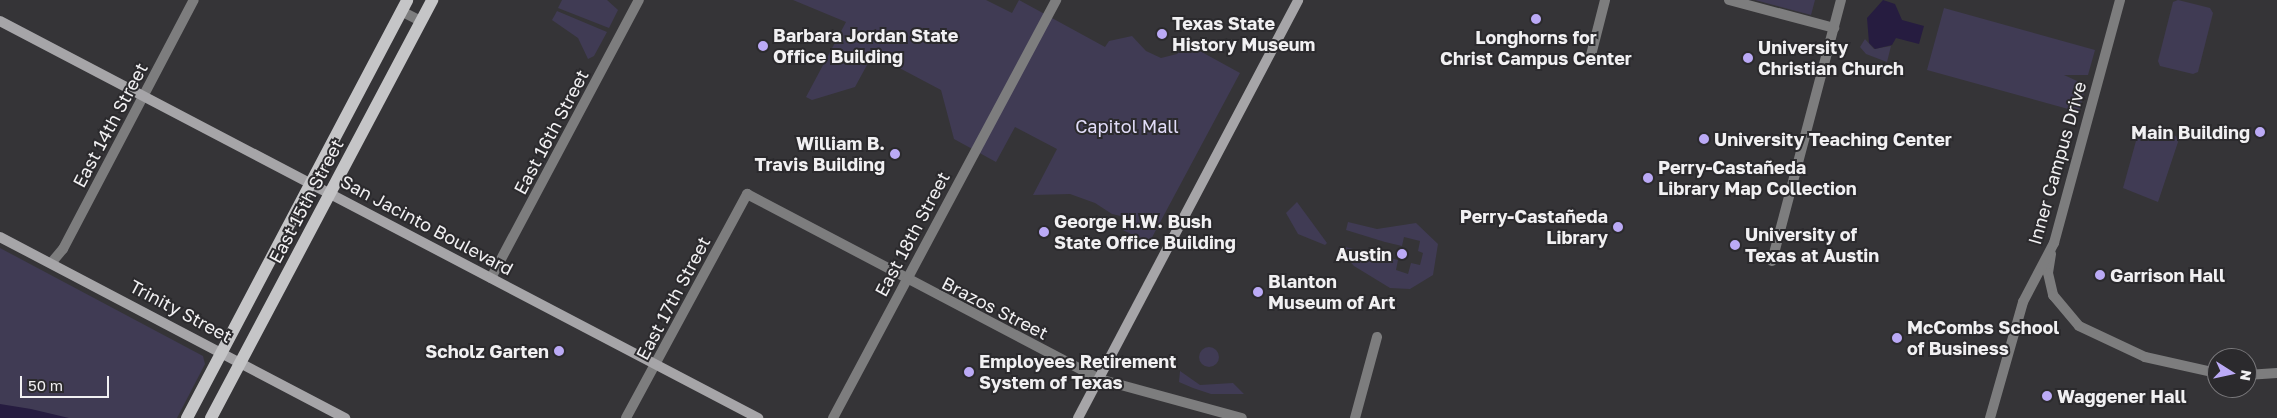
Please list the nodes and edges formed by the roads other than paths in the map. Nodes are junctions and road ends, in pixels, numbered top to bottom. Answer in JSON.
{"nodes":[{"id":1,"x":194,"y":0,"type":"edge"},
{"id":2,"x":432,"y":0,"type":"edge"},
{"id":3,"x":639,"y":0,"type":"edge"},
{"id":4,"x":1056,"y":0,"type":"edge"},
{"id":5,"x":1298,"y":0,"type":"edge"},
{"id":6,"x":1605,"y":0,"type":"edge"},
{"id":7,"x":1729,"y":0,"type":"edge"},
{"id":8,"x":1841,"y":0,"type":"edge"},
{"id":9,"x":2120,"y":0,"type":"edge"},
{"id":10,"x":404,"y":5,"type":"edge"},
{"id":11,"x":0,"y":20,"type":"edge"},
{"id":12,"x":421,"y":21,"type":"junction"},
{"id":13,"x":1834,"y":28,"type":"junction"},
{"id":14,"x":1590,"y":59,"type":"dead end"},
{"id":15,"x":143,"y":97,"type":"junction"},
{"id":16,"x":311,"y":182,"type":"junction"},
{"id":17,"x":331,"y":192,"type":"junction"},
{"id":18,"x":747,"y":194,"type":"joint"},
{"id":19,"x":0,"y":236,"type":"edge"},
{"id":20,"x":2054,"y":243,"type":"junction"},
{"id":21,"x":1772,"y":261,"type":"dead end"},
{"id":22,"x":52,"y":262,"type":"junction"},
{"id":23,"x":491,"y":278,"type":"junction"},
{"id":24,"x":905,"y":280,"type":"junction"},
{"id":25,"x":1377,"y":337,"type":"dead end"},
{"id":26,"x":222,"y":351,"type":"junction"},
{"id":27,"x":241,"y":361,"type":"junction"},
{"id":28,"x":656,"y":364,"type":"junction"},
{"id":29,"x":2207,"y":371,"type":"edge"},
{"id":30,"x":2277,"y":372,"type":"edge"},
{"id":31,"x":2257,"y":374,"type":"edge"},
{"id":32,"x":1099,"y":379,"type":"junction"},
{"id":33,"x":187,"y":418,"type":"edge"},
{"id":34,"x":211,"y":418,"type":"edge"},
{"id":35,"x":345,"y":418,"type":"edge"},
{"id":36,"x":626,"y":418,"type":"edge"},
{"id":37,"x":758,"y":418,"type":"edge"},
{"id":38,"x":833,"y":418,"type":"edge"},
{"id":39,"x":1078,"y":418,"type":"edge"},
{"id":40,"x":1242,"y":418,"type":"edge"},
{"id":41,"x":1355,"y":418,"type":"edge"},
{"id":42,"x":1990,"y":418,"type":"edge"}],
"edges":[{"from":1,"to":15,"type":"street","name":"East 14th Street"},
{"from":2,"to":12,"type":"main road","name":"East 15th Street"},
{"from":3,"to":23,"type":"street","name":"East 16th Street"},
{"from":4,"to":24,"type":"street","name":"East 18th Street"},
{"from":5,"to":32,"type":"main road"},
{"from":6,"to":14,"type":"street"},
{"from":7,"to":13,"type":"street"},
{"from":8,"to":13,"type":"street"},
{"from":9,"to":20,"type":"street","name":"Inner Campus Drive"},
{"from":10,"to":12,"type":"street"},
{"from":10,"to":16,"type":"main road","name":"East 15th Street"},
{"from":11,"to":15,"type":"main road","name":"San Jacinto Boulevard"},
{"from":12,"to":17,"type":"main road","name":"East 15th Street"},
{"from":13,"to":21,"type":"street"},
{"from":15,"to":16,"type":"main road","name":"San Jacinto Boulevard"},
{"from":15,"to":22,"type":"street","name":"East 14th Street"},
{"from":16,"to":17,"type":"main road","name":"San Jacinto Boulevard"},
{"from":16,"to":26,"type":"main road","name":"East 15th Street"},
{"from":17,"to":23,"type":"main road","name":"San Jacinto Boulevard"},
{"from":17,"to":27,"type":"main road","name":"East 15th Street"},
{"from":18,"to":24,"type":"street","name":"Brazos Street"},
{"from":18,"to":28,"type":"street","name":"East 17th Street"},
{"from":19,"to":22,"type":"main road","name":"Trinity Street"},
{"from":20,"to":29,"type":"street"},
{"from":20,"to":42,"type":"street","name":"Inner Campus Drive"},
{"from":22,"to":26,"type":"main road","name":"Trinity Street"},
{"from":23,"to":28,"type":"main road","name":"San Jacinto Boulevard"},
{"from":24,"to":32,"type":"street","name":"Brazos Street"},
{"from":24,"to":38,"type":"street","name":"East 18th Street"},
{"from":25,"to":41,"type":"street"},
{"from":26,"to":27,"type":"main road","name":"Trinity Street"},
{"from":26,"to":33,"type":"main road","name":"East 15th Street"},
{"from":27,"to":34,"type":"main road","name":"East 15th Street"},
{"from":27,"to":35,"type":"main road","name":"Trinity Street"},
{"from":28,"to":36,"type":"street","name":"East 17th Street"},
{"from":28,"to":37,"type":"main road","name":"San Jacinto Boulevard"},
{"from":30,"to":31,"type":"street"},
{"from":32,"to":39,"type":"main road"},
{"from":32,"to":40,"type":"street","name":"Brazos Street"}]}
